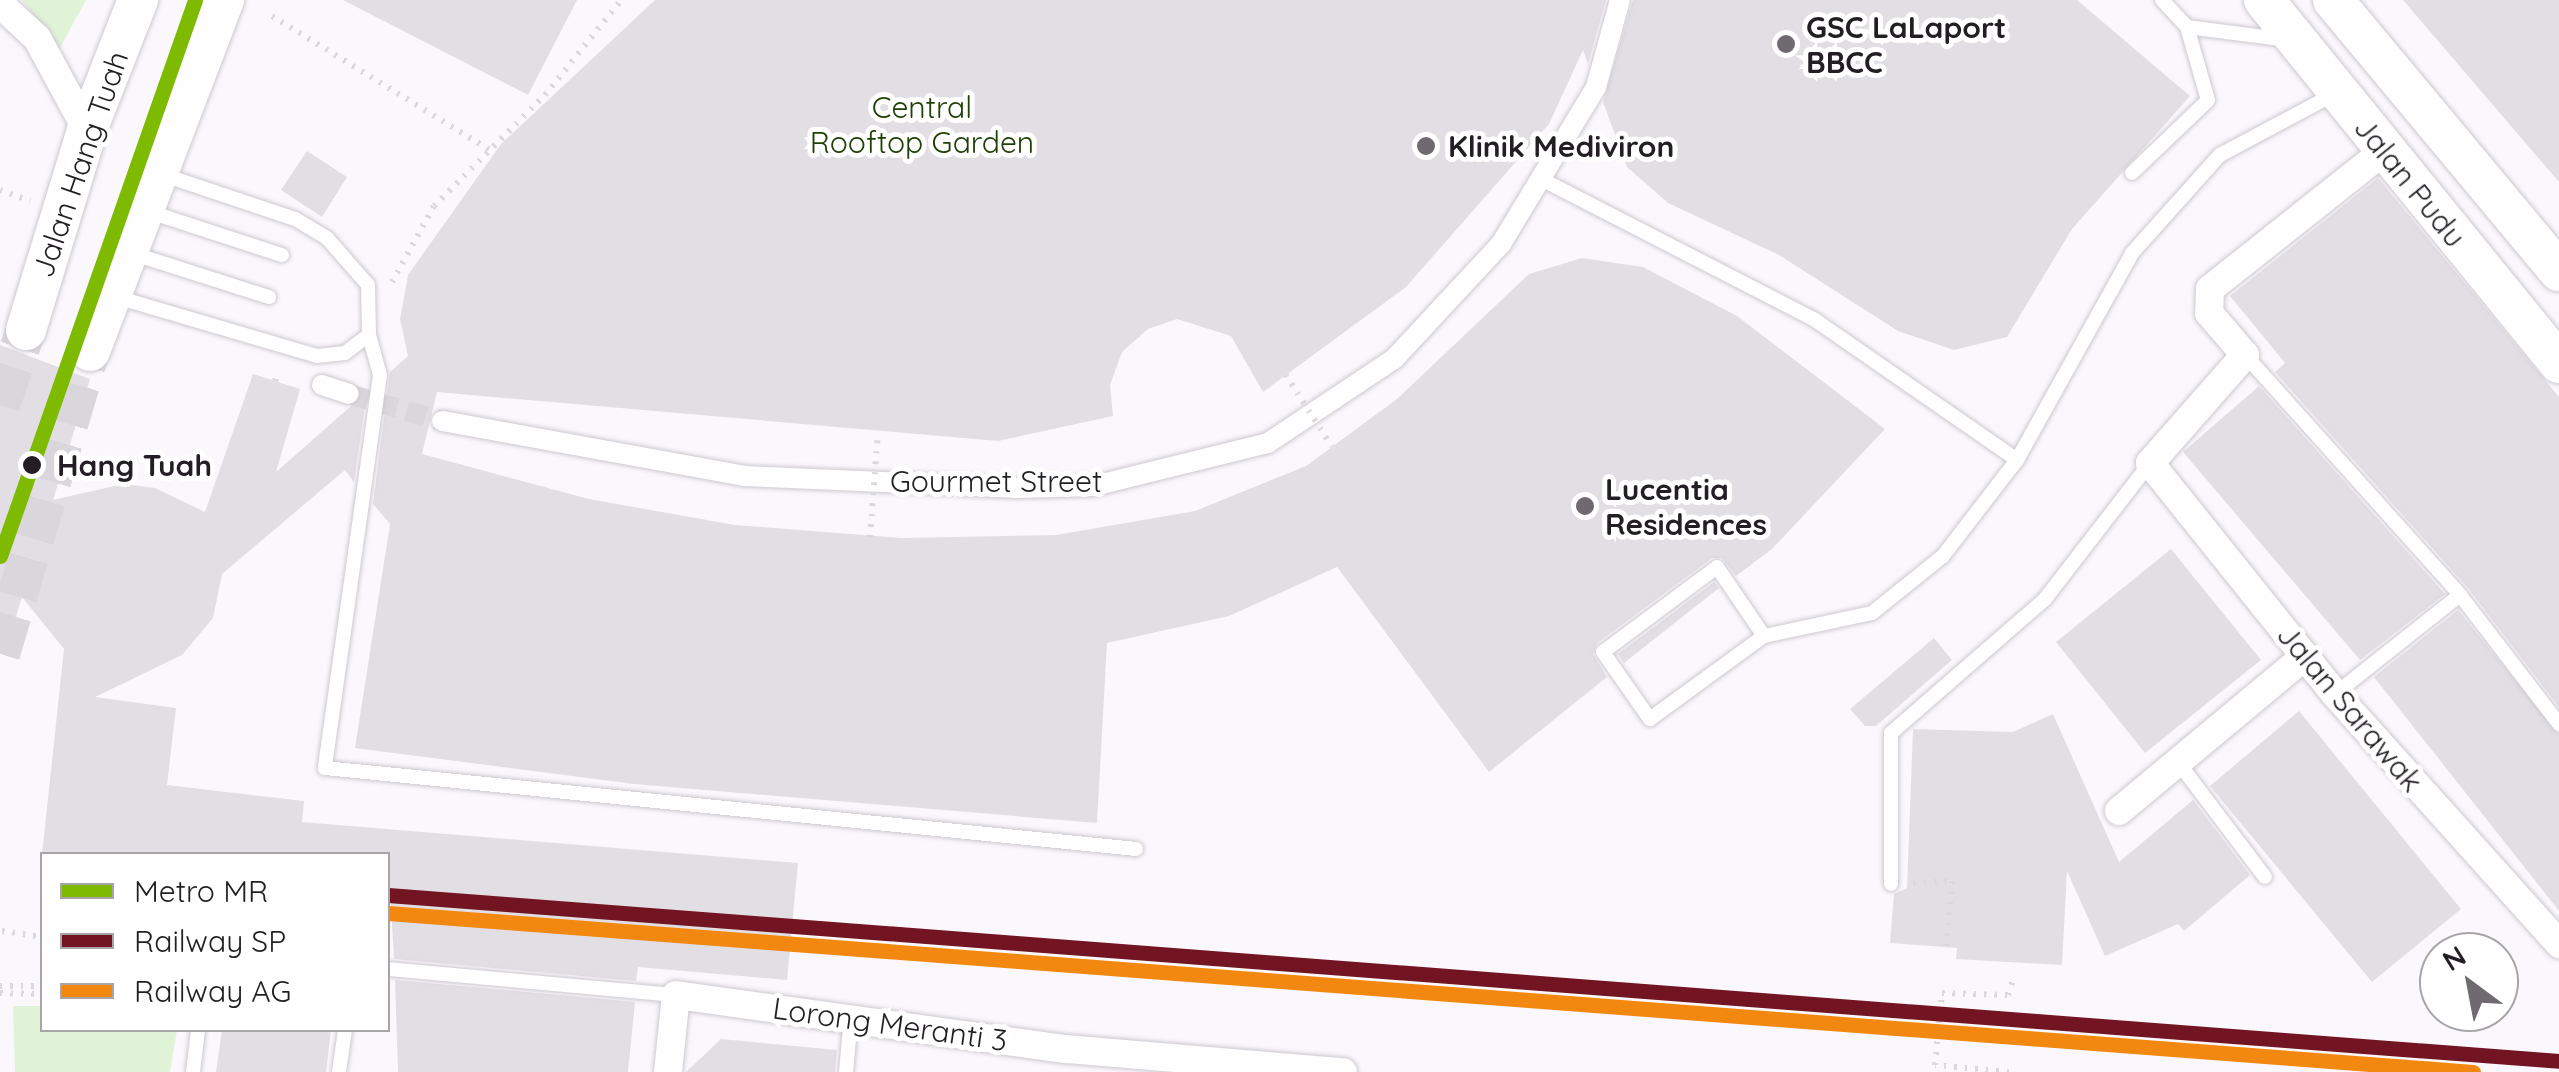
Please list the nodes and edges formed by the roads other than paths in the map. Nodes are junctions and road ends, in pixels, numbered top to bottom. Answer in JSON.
{"nodes":[{"id":1,"x":138,"y":0,"type":"edge"},
{"id":2,"x":224,"y":0,"type":"edge"},
{"id":3,"x":1620,"y":0,"type":"edge"},
{"id":4,"x":2162,"y":0,"type":"edge"},
{"id":5,"x":2264,"y":0,"type":"edge"},
{"id":6,"x":2333,"y":0,"type":"edge"},
{"id":7,"x":0,"y":4,"type":"edge"},
{"id":8,"x":2187,"y":26,"type":"junction"},
{"id":9,"x":2295,"y":40,"type":"junction"},
{"id":10,"x":2336,"y":92,"type":"junction"},
{"id":11,"x":87,"y":130,"type":"junction"},
{"id":12,"x":2384,"y":151,"type":"junction"},
{"id":13,"x":2132,"y":172,"type":"dead end"},
{"id":14,"x":1541,"y":179,"type":"junction"},
{"id":15,"x":148,"y":190,"type":"junction"},
{"id":16,"x":126,"y":251,"type":"junction"},
{"id":17,"x":282,"y":254,"type":"dead end"},
{"id":18,"x":2559,"y":271,"type":"edge"},
{"id":19,"x":110,"y":296,"type":"junction"},
{"id":20,"x":268,"y":297,"type":"dead end"},
{"id":21,"x":26,"y":330,"type":"tunnel mouth"},
{"id":22,"x":369,"y":335,"type":"junction"},
{"id":23,"x":90,"y":351,"type":"tunnel mouth"},
{"id":24,"x":2246,"y":354,"type":"junction"},
{"id":25,"x":2559,"y":363,"type":"edge"},
{"id":26,"x":322,"y":385,"type":"dead end"},
{"id":27,"x":349,"y":394,"type":"tunnel mouth"},
{"id":28,"x":442,"y":421,"type":"tunnel mouth"},
{"id":29,"x":2018,"y":460,"type":"junction"},
{"id":30,"x":2150,"y":463,"type":"junction"},
{"id":31,"x":2460,"y":595,"type":"junction"},
{"id":32,"x":1764,"y":636,"type":"junction"},
{"id":33,"x":2306,"y":656,"type":"junction"},
{"id":34,"x":2336,"y":694,"type":"junction"},
{"id":35,"x":2559,"y":724,"type":"edge"},
{"id":36,"x":2178,"y":762,"type":"junction"},
{"id":37,"x":2119,"y":811,"type":"dead end"},
{"id":38,"x":1136,"y":849,"type":"dead end"},
{"id":39,"x":2265,"y":877,"type":"dead end"},
{"id":40,"x":1891,"y":884,"type":"road end"},
{"id":41,"x":2559,"y":944,"type":"edge"},
{"id":42,"x":390,"y":969,"type":"edge"},
{"id":43,"x":676,"y":994,"type":"junction"},
{"id":44,"x":852,"y":1016,"type":"junction"},
{"id":45,"x":198,"y":1032,"type":"edge"},
{"id":46,"x":345,"y":1032,"type":"edge"},
{"id":47,"x":1065,"y":1061,"type":"edge"},
{"id":48,"x":193,"y":1072,"type":"edge"},
{"id":49,"x":340,"y":1072,"type":"edge"},
{"id":50,"x":668,"y":1072,"type":"edge"},
{"id":51,"x":846,"y":1072,"type":"edge"},
{"id":52,"x":1342,"y":1072,"type":"edge"}],
"edges":[{"from":1,"to":11,"type":"main road","name":"Jalan Hang Tuah"},
{"from":2,"to":15,"type":"main road"},
{"from":3,"to":14,"type":"street","name":"Gourmet Street"},
{"from":4,"to":8,"type":"lane"},
{"from":5,"to":9,"type":"main road","name":"Jalan Pudu"},
{"from":6,"to":18,"type":"main road","name":"Jalan Pudu"},
{"from":7,"to":11,"type":"street"},
{"from":8,"to":9,"type":"lane"},
{"from":8,"to":13,"type":"lane"},
{"from":9,"to":10,"type":"main road","name":"Jalan Pudu"},
{"from":10,"to":12,"type":"main road","name":"Jalan Pudu"},
{"from":10,"to":29,"type":"lane"},
{"from":11,"to":21,"type":"main road","name":"Jalan Hang Tuah"},
{"from":12,"to":24,"type":"street"},
{"from":12,"to":25,"type":"main road","name":"Jalan Pudu"},
{"from":14,"to":28,"type":"street","name":"Gourmet Street"},
{"from":14,"to":29,"type":"lane"},
{"from":15,"to":16,"type":"main road"},
{"from":15,"to":17,"type":"lane"},
{"from":15,"to":22,"type":"lane"},
{"from":16,"to":19,"type":"main road"},
{"from":16,"to":20,"type":"lane"},
{"from":19,"to":22,"type":"lane"},
{"from":19,"to":23,"type":"main road"},
{"from":22,"to":38,"type":"lane"},
{"from":24,"to":30,"type":"street"},
{"from":24,"to":31,"type":"lane"},
{"from":26,"to":27,"type":"street"},
{"from":29,"to":32,"type":"lane"},
{"from":30,"to":33,"type":"street","name":"Jalan Sarawak"},
{"from":30,"to":40,"type":"lane"},
{"from":31,"to":34,"type":"lane"},
{"from":31,"to":35,"type":"lane"},
{"from":32,"to":32,"type":"lane"},
{"from":33,"to":34,"type":"street","name":"Jalan Sarawak"},
{"from":33,"to":36,"type":"street"},
{"from":34,"to":41,"type":"street","name":"Jalan Sarawak"},
{"from":36,"to":37,"type":"street"},
{"from":36,"to":39,"type":"lane"},
{"from":42,"to":43,"type":"lane"},
{"from":43,"to":44,"type":"street","name":"Lorong Meranti 3"},
{"from":43,"to":50,"type":"street"},
{"from":44,"to":47,"type":"street","name":"Lorong Meranti 3"},
{"from":44,"to":51,"type":"lane"},
{"from":45,"to":48,"type":"lane"},
{"from":46,"to":49,"type":"lane"},
{"from":47,"to":52,"type":"street","name":"Lorong Meranti 3"}]}
